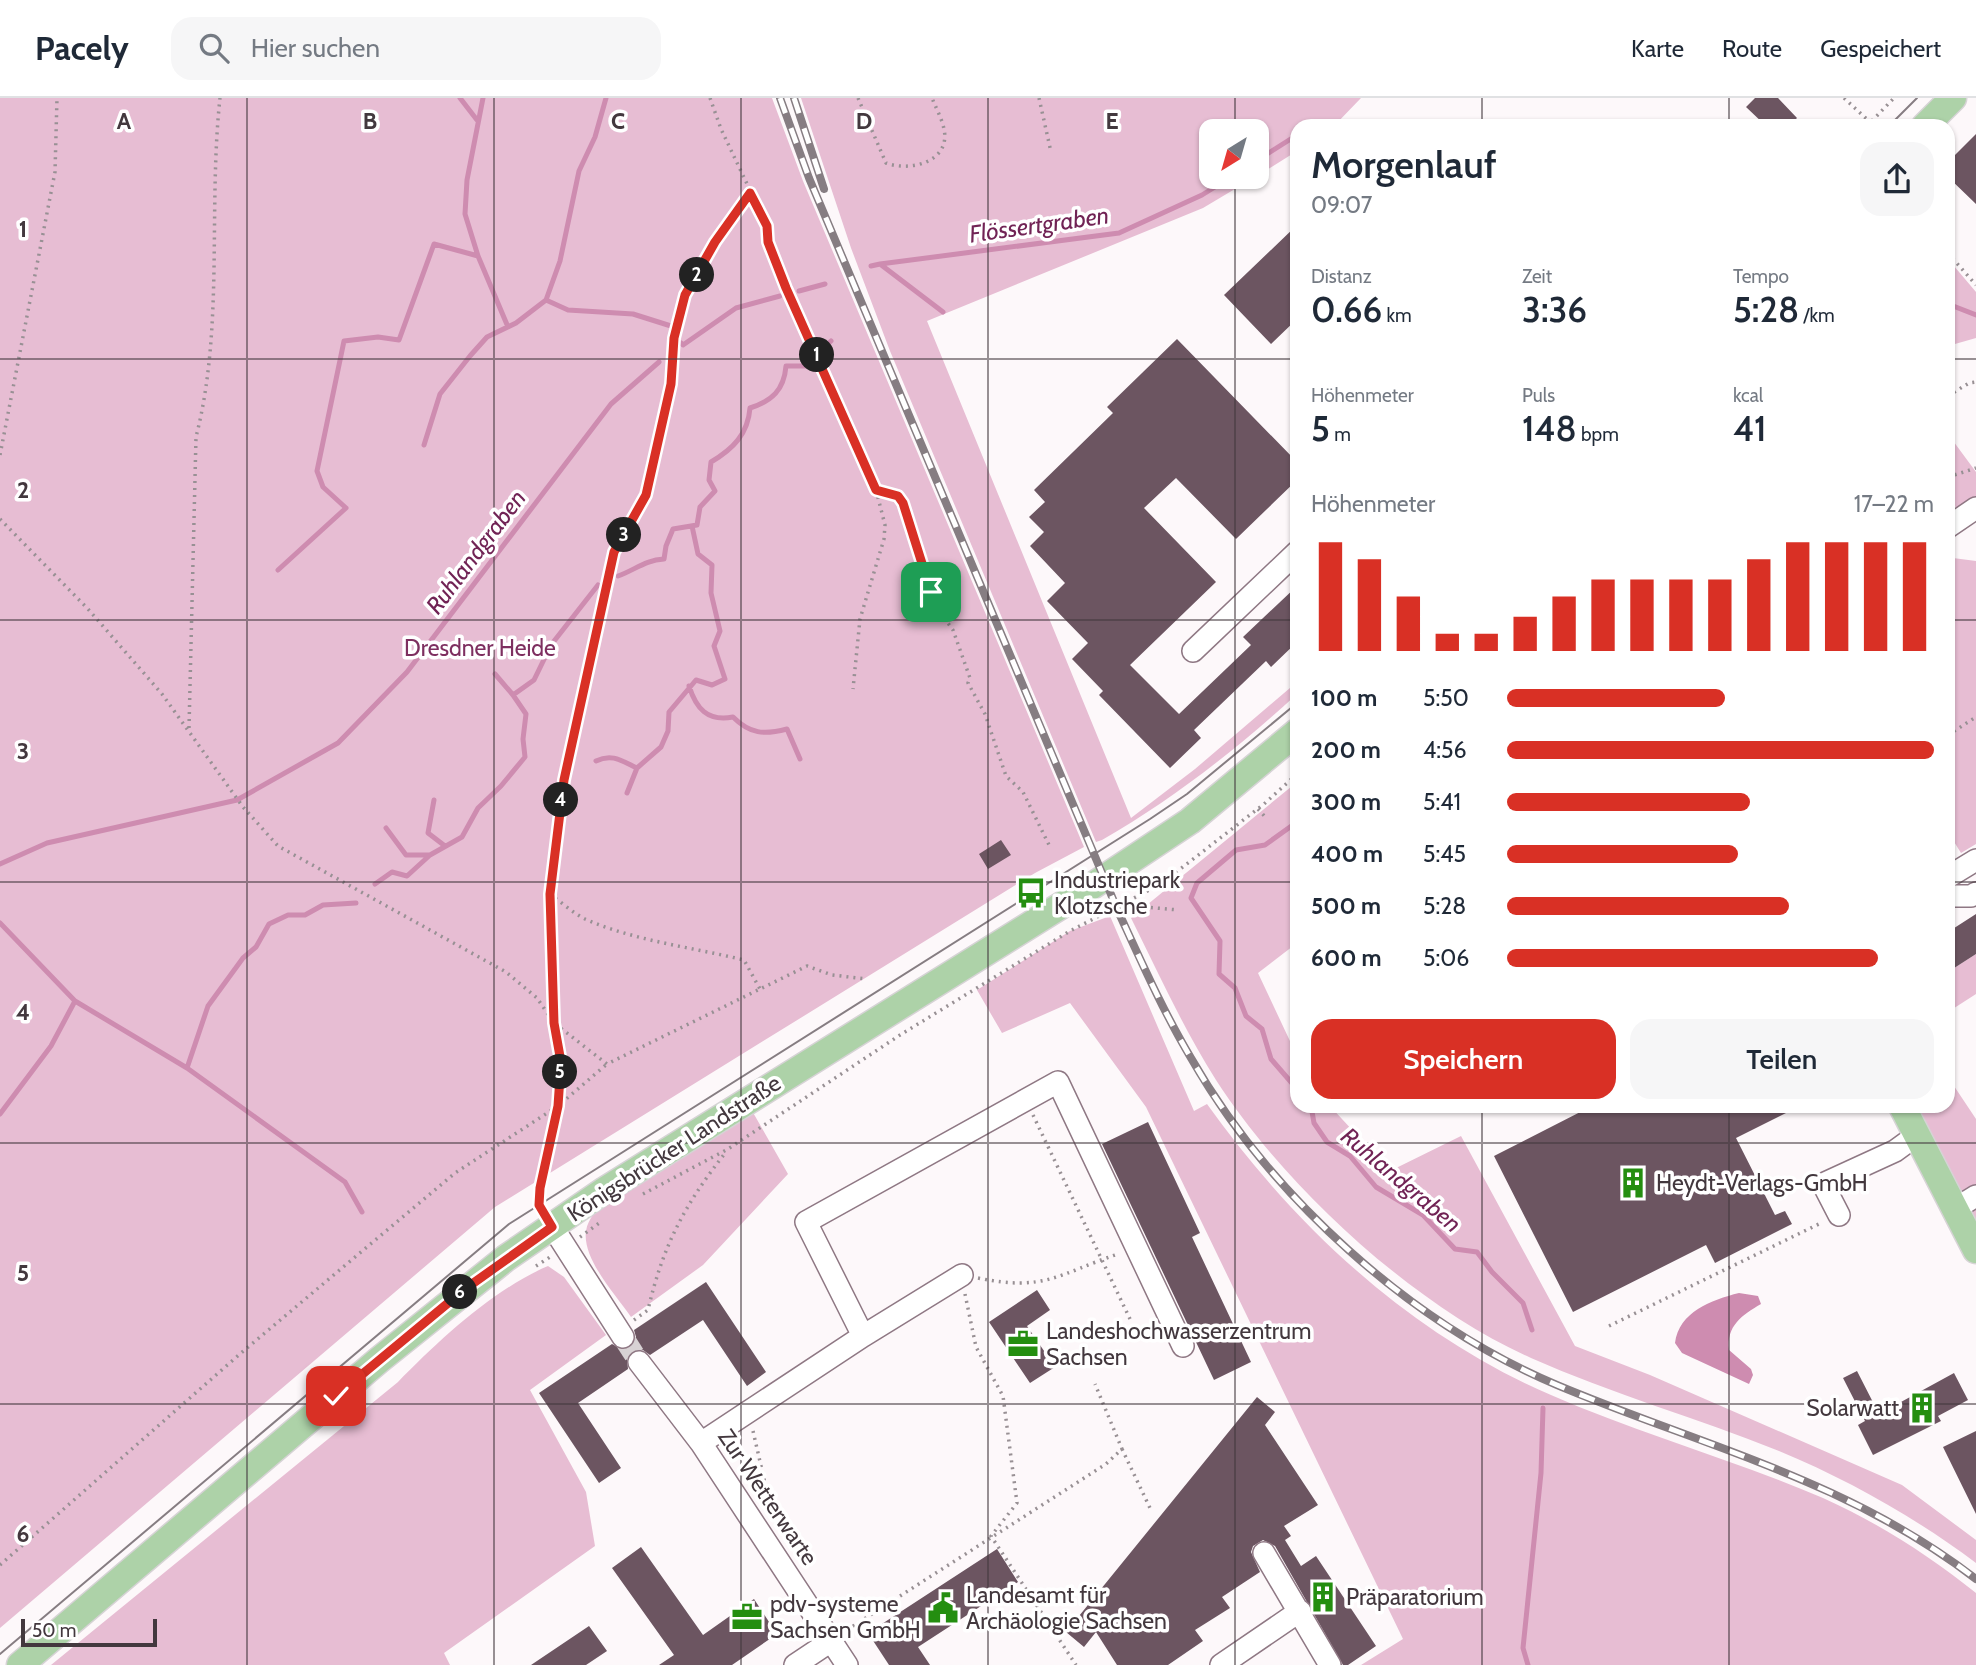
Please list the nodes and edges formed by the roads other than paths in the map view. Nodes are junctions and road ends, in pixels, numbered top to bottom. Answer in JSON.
{"nodes":[{"id":1,"x":1953,"y":98,"type":"edge"},
{"id":2,"x":1932,"y":119,"type":"edge"},
{"id":3,"x":1976,"y":508,"type":"edge"},
{"id":4,"x":1955,"y":522,"type":"edge"},
{"id":5,"x":1290,"y":559,"type":"edge"},
{"id":6,"x":1192,"y":651,"type":"dead end"},
{"id":7,"x":1290,"y":738,"type":"edge"},
{"id":8,"x":1976,"y":860,"type":"edge"},
{"id":9,"x":1955,"y":873,"type":"edge"},
{"id":10,"x":1976,"y":893,"type":"edge"},
{"id":11,"x":1955,"y":896,"type":"edge"},
{"id":12,"x":1906,"y":1113,"type":"edge"},
{"id":13,"x":1917,"y":1135,"type":"junction"},
{"id":14,"x":1966,"y":1203,"type":"edge"},
{"id":15,"x":1839,"y":1215,"type":"road end"},
{"id":16,"x":559,"y":1237,"type":"junction"},
{"id":17,"x":1976,"y":1250,"type":"edge"},
{"id":18,"x":962,"y":1275,"type":"road end"},
{"id":19,"x":863,"y":1336,"type":"junction"},
{"id":20,"x":623,"y":1337,"type":"tunnel mouth"},
{"id":21,"x":1183,"y":1346,"type":"dead end"},
{"id":22,"x":639,"y":1362,"type":"tunnel mouth"},
{"id":23,"x":701,"y":1443,"type":"junction"},
{"id":24,"x":1264,"y":1553,"type":"dead end"},
{"id":25,"x":1300,"y":1611,"type":"junction"},
{"id":26,"x":831,"y":1641,"type":"junction"},
{"id":27,"x":20,"y":1665,"type":"edge"},
{"id":28,"x":795,"y":1665,"type":"edge"},
{"id":29,"x":847,"y":1665,"type":"edge"},
{"id":30,"x":1221,"y":1665,"type":"edge"},
{"id":31,"x":1330,"y":1665,"type":"edge"}],
"edges":[{"from":1,"to":2,"type":"main road"},
{"from":3,"to":4,"type":"street"},
{"from":5,"to":6,"type":"street"},
{"from":7,"to":16,"type":"main road","name":"Königsbrücker Landstraße"},
{"from":8,"to":9,"type":"street"},
{"from":10,"to":11,"type":"street"},
{"from":12,"to":13,"type":"main road"},
{"from":13,"to":14,"type":"main road"},
{"from":13,"to":15,"type":"street"},
{"from":14,"to":17,"type":"main road"},
{"from":16,"to":20,"type":"street"},
{"from":16,"to":27,"type":"main road","name":"Königsbrücker Landstraße"},
{"from":18,"to":19,"type":"street"},
{"from":19,"to":21,"type":"street"},
{"from":19,"to":23,"type":"street"},
{"from":22,"to":23,"type":"street","name":"Zur Wetterwarte"},
{"from":23,"to":26,"type":"street","name":"Zur Wetterwarte"},
{"from":24,"to":25,"type":"street"},
{"from":25,"to":30,"type":"street"},
{"from":25,"to":31,"type":"street"},
{"from":26,"to":28,"type":"street"},
{"from":26,"to":29,"type":"street","name":"Zur Wetterwarte"}]}
